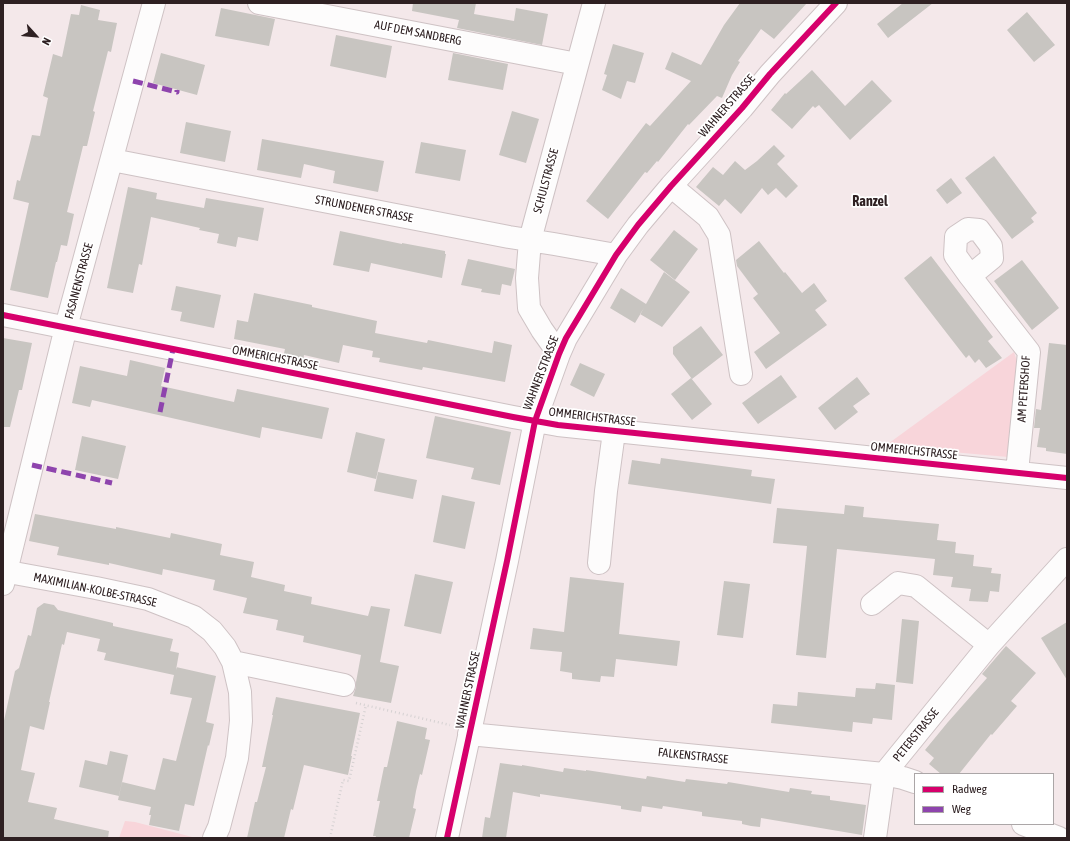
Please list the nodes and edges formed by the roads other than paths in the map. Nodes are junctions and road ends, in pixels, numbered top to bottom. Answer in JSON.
{"nodes":[{"id":1,"x":154,"y":3,"type":"edge"},
{"id":2,"x":259,"y":3,"type":"edge"},
{"id":3,"x":594,"y":3,"type":"edge"},
{"id":4,"x":836,"y":3,"type":"edge"},
{"id":5,"x":577,"y":64,"type":"junction"},
{"id":6,"x":112,"y":160,"type":"junction"},
{"id":7,"x":671,"y":186,"type":"junction"},
{"id":8,"x":530,"y":240,"type":"junction"},
{"id":9,"x":616,"y":255,"type":"junction"},
{"id":10,"x":970,"y":276,"type":"dead end"},
{"id":11,"x":3,"y":314,"type":"edge"},
{"id":12,"x":66,"y":327,"type":"junction"},
{"id":13,"x":558,"y":354,"type":"junction"},
{"id":14,"x":741,"y":374,"type":"dead end"},
{"id":15,"x":535,"y":421,"type":"junction"},
{"id":16,"x":614,"y":432,"type":"junction"},
{"id":17,"x":1017,"y":472,"type":"junction"},
{"id":18,"x":1067,"y":478,"type":"edge"},
{"id":19,"x":1067,"y":559,"type":"edge"},
{"id":20,"x":599,"y":563,"type":"dead end"},
{"id":21,"x":4,"y":576,"type":"edge"},
{"id":22,"x":872,"y":604,"type":"dead end"},
{"id":23,"x":990,"y":645,"type":"junction"},
{"id":24,"x":234,"y":662,"type":"junction"},
{"id":25,"x":344,"y":685,"type":"dead end"},
{"id":26,"x":469,"y":734,"type":"junction"},
{"id":27,"x":884,"y":774,"type":"junction"},
{"id":28,"x":914,"y":782,"type":"edge"},
{"id":29,"x":1026,"y":825,"type":"edge"},
{"id":30,"x":214,"y":838,"type":"edge"},
{"id":31,"x":447,"y":838,"type":"edge"},
{"id":32,"x":875,"y":838,"type":"edge"},
{"id":33,"x":1059,"y":838,"type":"edge"}],
"edges":[{"from":1,"to":6,"type":"street","name":"FASANENSTRASSE"},
{"from":2,"to":5,"type":"street","name":"AUF DEM SANDBERG"},
{"from":3,"to":5,"type":"street","name":"SCHULSTRASSE"},
{"from":4,"to":7,"type":"street","name":"WAHNER STRASSE"},
{"from":5,"to":8,"type":"street","name":"SCHULSTRASSE"},
{"from":6,"to":8,"type":"street","name":"STRUNDENER STRASSE"},
{"from":6,"to":12,"type":"street","name":"FASANENSTRASSE"},
{"from":7,"to":9,"type":"street","name":"WAHNER STRASSE"},
{"from":7,"to":14,"type":"street"},
{"from":8,"to":9,"type":"street","name":"STRUNDENER STRASSE"},
{"from":8,"to":13,"type":"street","name":"SCHULSTRASSE"},
{"from":9,"to":13,"type":"street","name":"WAHNER STRASSE"},
{"from":10,"to":17,"type":"street","name":"AM PETERSHOF"},
{"from":11,"to":12,"type":"street","name":"OMMERICHSTRASSE"},
{"from":12,"to":15,"type":"street","name":"OMMERICHSTRASSE"},
{"from":12,"to":21,"type":"street","name":"FASANENSTRASSE"},
{"from":13,"to":15,"type":"street","name":"WAHNER STRASSE"},
{"from":15,"to":16,"type":"street","name":"OMMERICHSTRASSE"},
{"from":15,"to":26,"type":"street","name":"WAHNER STRASSE"},
{"from":16,"to":17,"type":"street","name":"OMMERICHSTRASSE"},
{"from":16,"to":20,"type":"street"},
{"from":17,"to":18,"type":"street","name":"OMMERICHSTRASSE"},
{"from":19,"to":23,"type":"street","name":"PETERSTRASSE"},
{"from":21,"to":24,"type":"street","name":"MAXIMILIAN-KOLBE-STRASSE"},
{"from":22,"to":23,"type":"street"},
{"from":23,"to":27,"type":"street","name":"PETERSTRASSE"},
{"from":24,"to":25,"type":"street"},
{"from":24,"to":30,"type":"street","name":"MAXIMILIAN-KOLBE-STRASSE"},
{"from":26,"to":27,"type":"street","name":"FALKENSTRASSE"},
{"from":26,"to":31,"type":"street","name":"WAHNER STRASSE"},
{"from":27,"to":28,"type":"street","name":"FALKENSTRASSE"},
{"from":27,"to":32,"type":"street"},
{"from":29,"to":33,"type":"street"}]}
